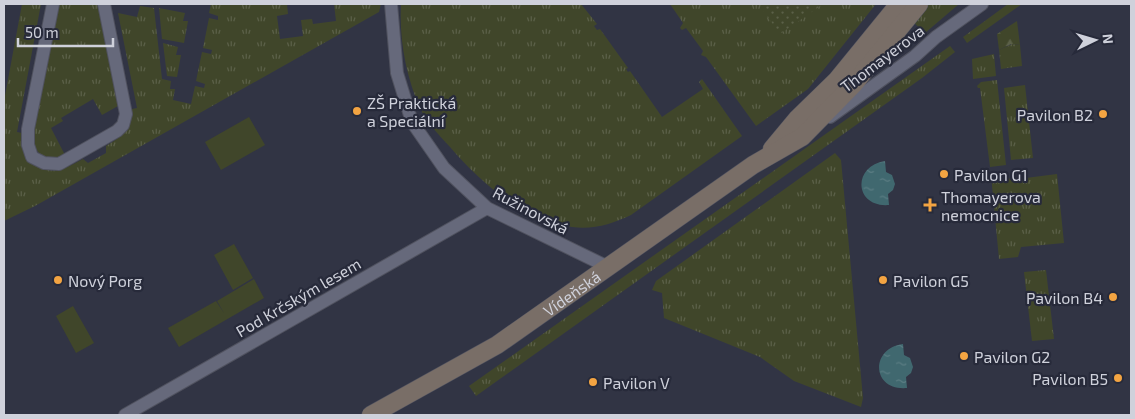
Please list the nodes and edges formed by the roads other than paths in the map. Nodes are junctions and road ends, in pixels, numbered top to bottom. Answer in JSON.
{"nodes":[{"id":1,"x":53,"y":4,"type":"edge"},
{"id":2,"x":104,"y":4,"type":"edge"},
{"id":3,"x":391,"y":4,"type":"edge"},
{"id":4,"x":898,"y":4,"type":"edge"},
{"id":5,"x":918,"y":4,"type":"edge"},
{"id":6,"x":982,"y":4,"type":"edge"},
{"id":7,"x":802,"y":137,"type":"junction"},
{"id":8,"x":758,"y":162,"type":"junction"},
{"id":9,"x":487,"y":208,"type":"junction"},
{"id":10,"x":608,"y":267,"type":"junction"},
{"id":11,"x":125,"y":415,"type":"edge"},
{"id":12,"x":371,"y":415,"type":"edge"}],
"edges":[{"from":1,"to":2,"type":"street"},
{"from":3,"to":9,"type":"street","name":"Ružinovská"},
{"from":4,"to":8,"type":"main road","name":"Vídeňská"},
{"from":5,"to":7,"type":"main road","name":"Vídeňská"},
{"from":6,"to":7,"type":"street","name":"Thomayerova"},
{"from":7,"to":8,"type":"main road","name":"Vídeňská"},
{"from":8,"to":10,"type":"main road","name":"Vídeňská"},
{"from":9,"to":10,"type":"street","name":"Ružinovská"},
{"from":9,"to":11,"type":"street","name":"Pod Krčským lesem"},
{"from":10,"to":12,"type":"main road","name":"Vídeňská"}]}
